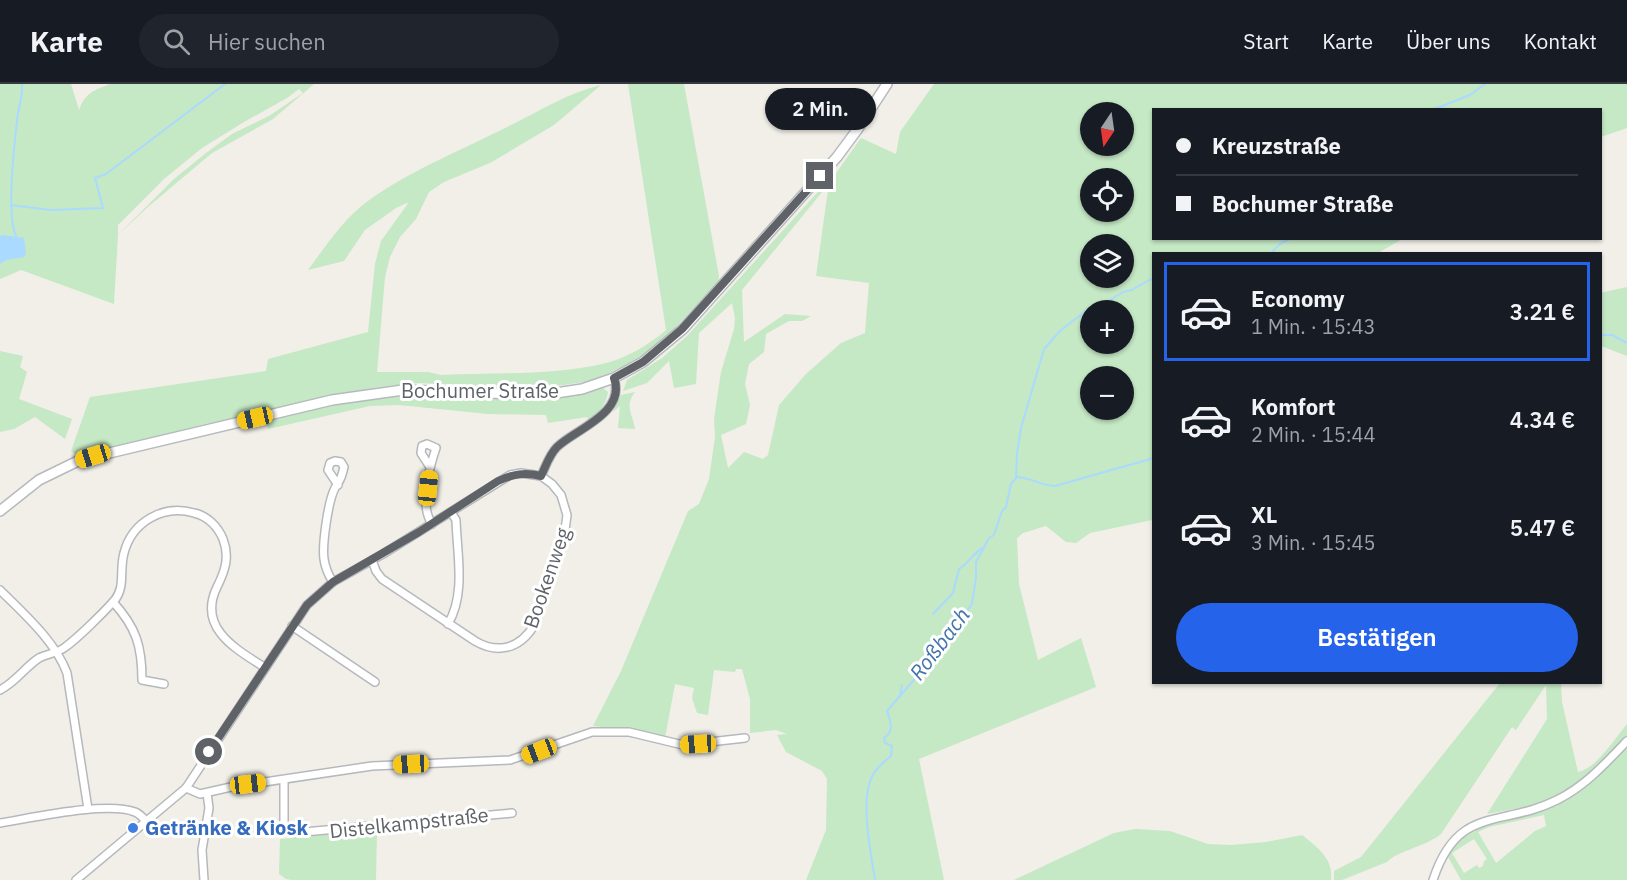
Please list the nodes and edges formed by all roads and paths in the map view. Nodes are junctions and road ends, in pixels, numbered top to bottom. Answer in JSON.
{"nodes":[{"id":1,"x":887,"y":84,"type":"edge"},
{"id":2,"x":614,"y":378,"type":"junction"},
{"id":3,"x":430,"y":467,"type":"dead end"},
{"id":4,"x":541,"y":476,"type":"junction"},
{"id":5,"x":338,"y":485,"type":"dead end"},
{"id":6,"x":0,"y":511,"type":"edge"},
{"id":7,"x":451,"y":512,"type":"junction"},
{"id":8,"x":432,"y":524,"type":"junction"},
{"id":9,"x":372,"y":560,"type":"junction"},
{"id":10,"x":333,"y":582,"type":"junction"},
{"id":11,"x":0,"y":590,"type":"edge"},
{"id":12,"x":113,"y":602,"type":"junction"},
{"id":13,"x":448,"y":624,"type":"junction"},
{"id":14,"x":292,"y":626,"type":"junction"},
{"id":15,"x":56,"y":652,"type":"junction"},
{"id":16,"x":264,"y":667,"type":"junction"},
{"id":17,"x":375,"y":682,"type":"dead end"},
{"id":18,"x":164,"y":684,"type":"dead end"},
{"id":19,"x":0,"y":690,"type":"edge"},
{"id":20,"x":745,"y":738,"type":"dead end"},
{"id":21,"x":1627,"y":741,"type":"edge"},
{"id":22,"x":284,"y":780,"type":"junction"},
{"id":23,"x":186,"y":788,"type":"junction"},
{"id":24,"x":207,"y":793,"type":"junction"},
{"id":25,"x":88,"y":809,"type":"junction"},
{"id":26,"x":512,"y":813,"type":"dead end"},
{"id":27,"x":146,"y":821,"type":"junction"},
{"id":28,"x":0,"y":822,"type":"edge"},
{"id":29,"x":79,"y":879,"type":"edge"},
{"id":30,"x":204,"y":880,"type":"edge"},
{"id":31,"x":1433,"y":880,"type":"edge"}],
"edges":[{"from":1,"to":2,"type":"main road","name":"Bochumer Straße"},
{"from":2,"to":4,"type":"street"},
{"from":2,"to":6,"type":"main road","name":"Bochumer Straße"},
{"from":3,"to":8,"type":"street"},
{"from":4,"to":7,"type":"street"},
{"from":4,"to":13,"type":"street","name":"Bookenweg"},
{"from":5,"to":10,"type":"street"},
{"from":7,"to":8,"type":"street"},
{"from":7,"to":13,"type":"street"},
{"from":8,"to":9,"type":"street"},
{"from":9,"to":10,"type":"street"},
{"from":9,"to":13,"type":"street","name":"Bookenweg"},
{"from":10,"to":14,"type":"street"},
{"from":11,"to":15,"type":"street"},
{"from":12,"to":15,"type":"street"},
{"from":12,"to":16,"type":"street"},
{"from":12,"to":18,"type":"street"},
{"from":14,"to":16,"type":"street"},
{"from":14,"to":17,"type":"street"},
{"from":15,"to":19,"type":"street"},
{"from":15,"to":25,"type":"street"},
{"from":16,"to":23,"type":"street"},
{"from":20,"to":22,"type":"street"},
{"from":21,"to":31,"type":"street"},
{"from":22,"to":24,"type":"street"},
{"from":22,"to":26,"type":"street","name":"Distelkampstraße"},
{"from":23,"to":24,"type":"street"},
{"from":23,"to":27,"type":"street"},
{"from":24,"to":30,"type":"street"},
{"from":25,"to":27,"type":"street"},
{"from":25,"to":28,"type":"street"},
{"from":27,"to":29,"type":"street"}]}
